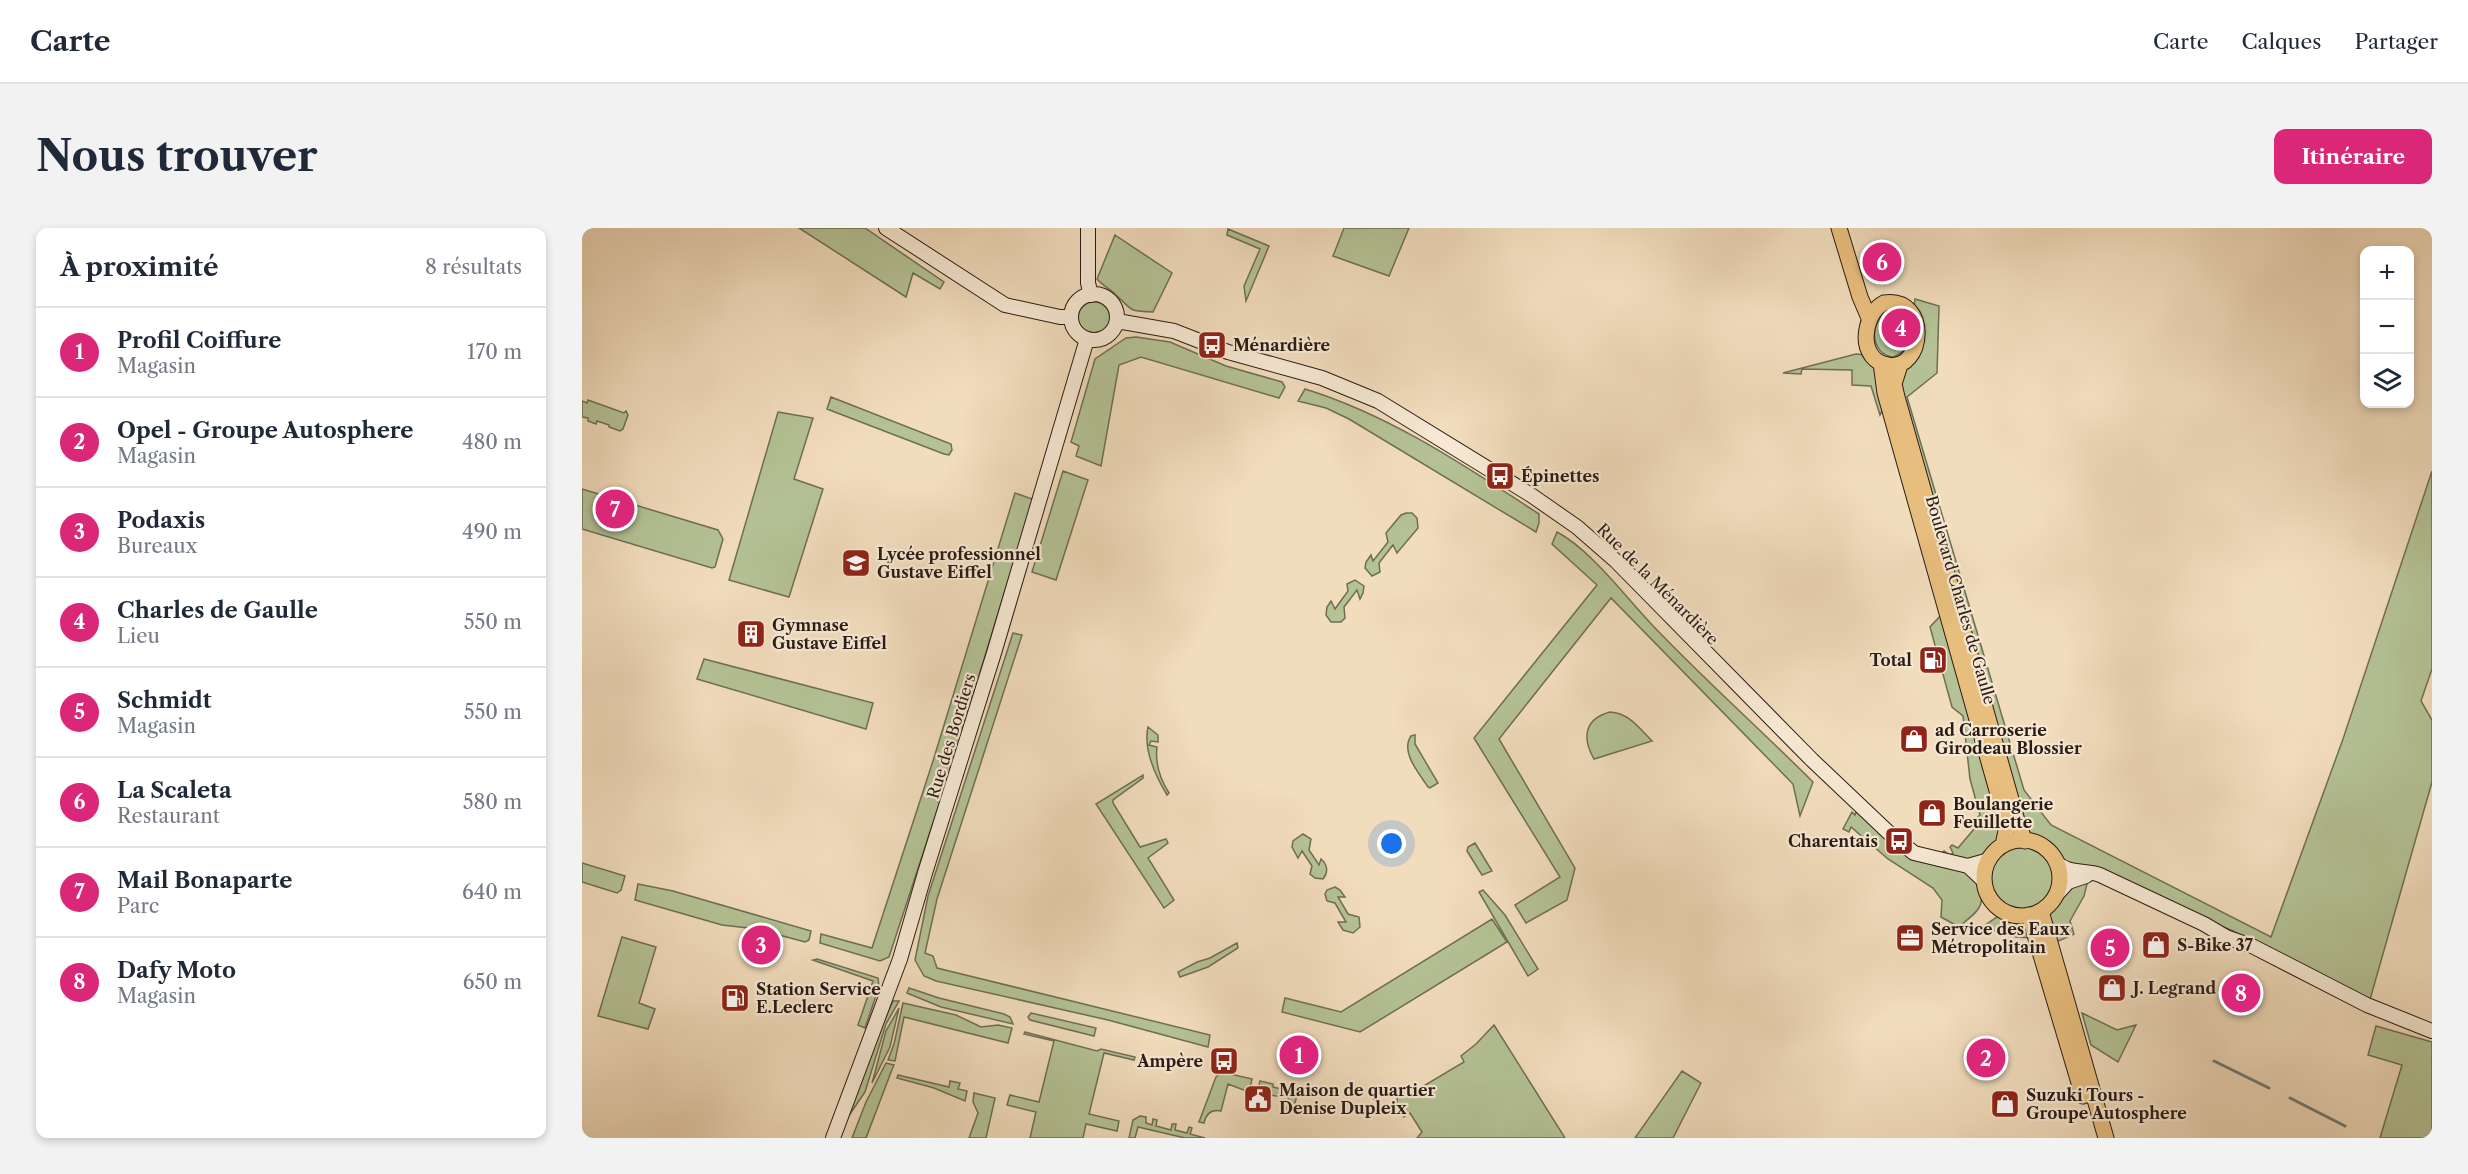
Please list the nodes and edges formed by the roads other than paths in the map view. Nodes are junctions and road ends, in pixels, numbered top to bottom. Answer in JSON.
{"nodes":[{"id":1,"x":886,"y":228,"type":"edge"},
{"id":2,"x":1088,"y":228,"type":"edge"},
{"id":3,"x":1839,"y":228,"type":"edge"},
{"id":4,"x":1849,"y":228,"type":"edge"},
{"id":5,"x":1091,"y":295,"type":"junction"},
{"id":6,"x":1884,"y":303,"type":"junction"},
{"id":7,"x":1071,"y":317,"type":"junction"},
{"id":8,"x":1869,"y":318,"type":"junction"},
{"id":9,"x":1117,"y":321,"type":"junction"},
{"id":10,"x":1087,"y":339,"type":"junction"},
{"id":11,"x":1881,"y":363,"type":"junction"},
{"id":12,"x":1900,"y":365,"type":"junction"},
{"id":13,"x":2025,"y":841,"type":"junction"},
{"id":14,"x":2003,"y":845,"type":"junction"},
{"id":15,"x":1989,"y":860,"type":"junction"},
{"id":16,"x":2056,"y":862,"type":"junction"},
{"id":17,"x":1968,"y":866,"type":"junction"},
{"id":18,"x":1984,"y":881,"type":"junction"},
{"id":19,"x":2116,"y":885,"type":"junction"},
{"id":20,"x":2056,"y":895,"type":"junction"},
{"id":21,"x":2035,"y":913,"type":"junction"},
{"id":22,"x":2427,"y":1029,"type":"edge"},
{"id":23,"x":833,"y":1138,"type":"edge"},
{"id":24,"x":2095,"y":1138,"type":"edge"},
{"id":25,"x":2106,"y":1138,"type":"edge"}],
"edges":[{"from":1,"to":7,"type":"main road"},
{"from":2,"to":5,"type":"main road"},
{"from":3,"to":8,"type":"main road"},
{"from":4,"to":6,"type":"main road"},
{"from":5,"to":7,"type":"main road"},
{"from":5,"to":9,"type":"main road"},
{"from":6,"to":8,"type":"main road"},
{"from":6,"to":12,"type":"main road"},
{"from":7,"to":10,"type":"main road"},
{"from":8,"to":11,"type":"main road"},
{"from":9,"to":10,"type":"main road"},
{"from":9,"to":17,"type":"main road","name":"Rue de la Ménardière"},
{"from":10,"to":23,"type":"main road","name":"Rue des Bordiers"},
{"from":11,"to":12,"type":"main road"},
{"from":11,"to":14,"type":"main road","name":"Boulevard Charles de Gaulle"},
{"from":12,"to":13,"type":"main road","name":"Boulevard Charles de Gaulle"},
{"from":13,"to":14,"type":"main road"},
{"from":13,"to":16,"type":"main road"},
{"from":14,"to":15,"type":"main road"},
{"from":15,"to":17,"type":"main road","name":"Rue de la Ménardière"},
{"from":15,"to":18,"type":"main road"},
{"from":16,"to":19,"type":"main road"},
{"from":16,"to":20,"type":"main road"},
{"from":17,"to":18,"type":"main road"},
{"from":18,"to":21,"type":"main road"},
{"from":19,"to":20,"type":"main road"},
{"from":19,"to":22,"type":"main road"},
{"from":20,"to":21,"type":"main road"},
{"from":21,"to":24,"type":"main road"},
{"from":21,"to":25,"type":"main road"}]}
